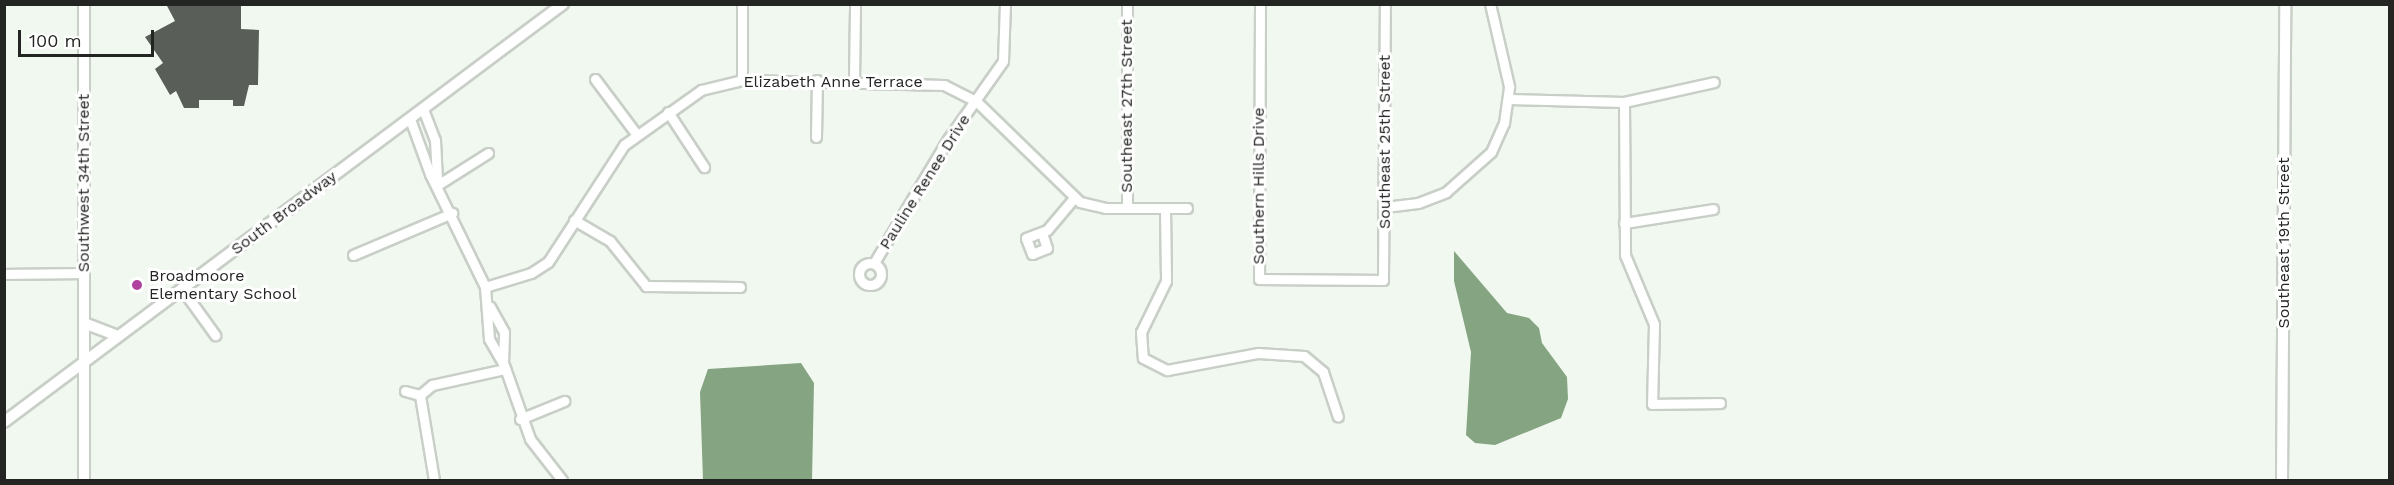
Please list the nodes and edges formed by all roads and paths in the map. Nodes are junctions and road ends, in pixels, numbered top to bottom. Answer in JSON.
{"nodes":[{"id":1,"x":84,"y":4,"type":"edge"},
{"id":2,"x":563,"y":4,"type":"edge"},
{"id":3,"x":742,"y":4,"type":"edge"},
{"id":4,"x":855,"y":4,"type":"edge"},
{"id":5,"x":1005,"y":4,"type":"edge"},
{"id":6,"x":1126,"y":4,"type":"edge"},
{"id":7,"x":1260,"y":4,"type":"edge"},
{"id":8,"x":1385,"y":4,"type":"edge"},
{"id":9,"x":1490,"y":4,"type":"edge"},
{"id":10,"x":2285,"y":4,"type":"edge"},
{"id":11,"x":595,"y":79,"type":"dead end"},
{"id":12,"x":742,"y":80,"type":"junction"},
{"id":13,"x":854,"y":80,"type":"junction"},
{"id":14,"x":817,"y":81,"type":"junction"},
{"id":15,"x":1714,"y":82,"type":"dead end"},
{"id":16,"x":1509,"y":99,"type":"junction"},
{"id":17,"x":976,"y":101,"type":"junction"},
{"id":18,"x":1624,"y":102,"type":"junction"},
{"id":19,"x":423,"y":109,"type":"junction"},
{"id":20,"x":668,"y":112,"type":"junction"},
{"id":21,"x":410,"y":119,"type":"junction"},
{"id":22,"x":638,"y":135,"type":"junction"},
{"id":23,"x":816,"y":136,"type":"dead end"},
{"id":24,"x":488,"y":153,"type":"dead end"},
{"id":25,"x":704,"y":167,"type":"dead end"},
{"id":26,"x":438,"y":182,"type":"junction"},
{"id":27,"x":1074,"y":198,"type":"junction"},
{"id":28,"x":1385,"y":207,"type":"junction"},
{"id":29,"x":1127,"y":208,"type":"junction"},
{"id":30,"x":1166,"y":208,"type":"junction"},
{"id":31,"x":1187,"y":208,"type":"dead end"},
{"id":32,"x":1713,"y":209,"type":"dead end"},
{"id":33,"x":452,"y":213,"type":"junction"},
{"id":34,"x":574,"y":220,"type":"junction"},
{"id":35,"x":1624,"y":223,"type":"junction"},
{"id":36,"x":1042,"y":233,"type":"dead end"},
{"id":37,"x":353,"y":255,"type":"dead end"},
{"id":38,"x":874,"y":263,"type":"dead end"},
{"id":39,"x":84,"y":273,"type":"junction"},
{"id":40,"x":4,"y":274,"type":"edge"},
{"id":41,"x":1383,"y":280,"type":"joint"},
{"id":42,"x":485,"y":287,"type":"junction"},
{"id":43,"x":740,"y":287,"type":"dead end"},
{"id":44,"x":182,"y":289,"type":"junction"},
{"id":45,"x":490,"y":307,"type":"junction"},
{"id":46,"x":84,"y":323,"type":"junction"},
{"id":47,"x":215,"y":335,"type":"dead end"},
{"id":48,"x":118,"y":336,"type":"junction"},
{"id":49,"x":84,"y":361,"type":"junction"},
{"id":50,"x":504,"y":366,"type":"junction"},
{"id":51,"x":405,"y":391,"type":"dead end"},
{"id":52,"x":420,"y":394,"type":"junction"},
{"id":53,"x":564,"y":401,"type":"dead end"},
{"id":54,"x":1720,"y":403,"type":"dead end"},
{"id":55,"x":1338,"y":417,"type":"dead end"},
{"id":56,"x":520,"y":419,"type":"junction"},
{"id":57,"x":4,"y":422,"type":"edge"},
{"id":58,"x":84,"y":480,"type":"edge"},
{"id":59,"x":434,"y":480,"type":"edge"},
{"id":60,"x":562,"y":480,"type":"edge"},
{"id":61,"x":2282,"y":480,"type":"edge"}],
"edges":[{"from":1,"to":39,"type":"street","name":"Southwest 34th Street"},
{"from":2,"to":19,"type":"street","name":"South Broadway"},
{"from":3,"to":12,"type":"street"},
{"from":4,"to":13,"type":"street"},
{"from":5,"to":17,"type":"street","name":"Pauline Renee Drive"},
{"from":6,"to":29,"type":"street","name":"Southeast 27th Street"},
{"from":7,"to":41,"type":"street","name":"Southern Hills Drive"},
{"from":8,"to":28,"type":"street","name":"Southeast 25th Street"},
{"from":9,"to":16,"type":"street"},
{"from":10,"to":61,"type":"street","name":"Southeast 19th Street"},
{"from":11,"to":22,"type":"street"},
{"from":12,"to":14,"type":"street","name":"Elizabeth Anne Terrace"},
{"from":12,"to":20,"type":"street","name":"Elizabeth Anne Terrace"},
{"from":13,"to":14,"type":"street","name":"Elizabeth Anne Terrace"},
{"from":13,"to":17,"type":"street","name":"Elizabeth Anne Terrace"},
{"from":14,"to":23,"type":"street"},
{"from":15,"to":18,"type":"street"},
{"from":16,"to":18,"type":"street"},
{"from":16,"to":28,"type":"street"},
{"from":17,"to":27,"type":"street","name":"Elizabeth Anne Terrace"},
{"from":17,"to":38,"type":"street","name":"Pauline Renee Drive"},
{"from":18,"to":35,"type":"street"},
{"from":19,"to":21,"type":"street","name":"South Broadway"},
{"from":19,"to":26,"type":"street"},
{"from":20,"to":22,"type":"street","name":"Elizabeth Anne Terrace"},
{"from":20,"to":25,"type":"street"},
{"from":21,"to":26,"type":"street"},
{"from":21,"to":44,"type":"street","name":"South Broadway"},
{"from":22,"to":34,"type":"street","name":"Elizabeth Anne Terrace"},
{"from":24,"to":26,"type":"street"},
{"from":26,"to":33,"type":"street"},
{"from":27,"to":29,"type":"street","name":"Elizabeth Anne Terrace"},
{"from":27,"to":36,"type":"street"},
{"from":28,"to":41,"type":"street","name":"Southeast 25th Street"},
{"from":29,"to":30,"type":"street","name":"Elizabeth Anne Terrace"},
{"from":30,"to":31,"type":"street","name":"Elizabeth Anne Terrace"},
{"from":30,"to":55,"type":"street"},
{"from":32,"to":35,"type":"street"},
{"from":33,"to":37,"type":"street"},
{"from":33,"to":42,"type":"street"},
{"from":34,"to":42,"type":"street","name":"Elizabeth Anne Terrace"},
{"from":34,"to":43,"type":"street"},
{"from":35,"to":54,"type":"street"},
{"from":39,"to":40,"type":"street"},
{"from":39,"to":46,"type":"street","name":"Southwest 34th Street"},
{"from":42,"to":45,"type":"street"},
{"from":44,"to":47,"type":"street"},
{"from":44,"to":48,"type":"street","name":"South Broadway"},
{"from":45,"to":50,"type":"street"},
{"from":45,"to":50,"type":"street"},
{"from":46,"to":48,"type":"street"},
{"from":46,"to":49,"type":"street","name":"Southwest 34th Street"},
{"from":48,"to":49,"type":"street","name":"South Broadway"},
{"from":49,"to":57,"type":"street","name":"South Broadway"},
{"from":49,"to":58,"type":"street","name":"Southwest 34th Street"},
{"from":50,"to":52,"type":"street"},
{"from":50,"to":56,"type":"street"},
{"from":51,"to":52,"type":"street"},
{"from":52,"to":59,"type":"street"},
{"from":53,"to":56,"type":"street"},
{"from":56,"to":60,"type":"street"}]}
